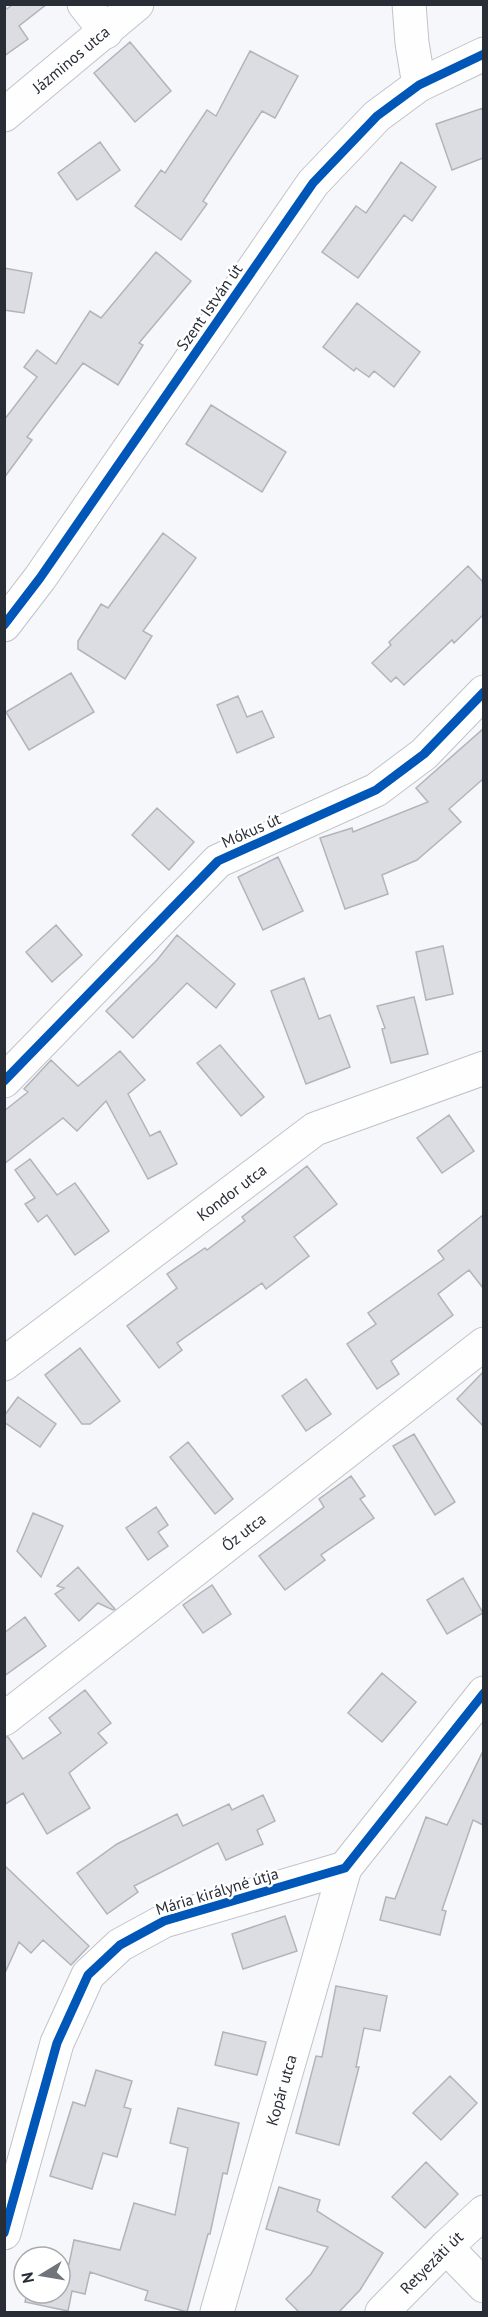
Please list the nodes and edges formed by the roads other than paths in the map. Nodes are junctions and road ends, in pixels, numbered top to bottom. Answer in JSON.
{"nodes":[{"id":1,"x":84,"y":4,"type":"edge"},
{"id":2,"x":137,"y":4,"type":"edge"},
{"id":3,"x":410,"y":4,"type":"edge"},
{"id":4,"x":106,"y":32,"type":"junction"},
{"id":5,"x":483,"y":54,"type":"edge"},
{"id":6,"x":419,"y":85,"type":"junction"},
{"id":7,"x":4,"y":115,"type":"edge"},
{"id":8,"x":4,"y":625,"type":"edge"},
{"id":9,"x":483,"y":692,"type":"edge"},
{"id":10,"x":483,"y":1068,"type":"edge"},
{"id":11,"x":4,"y":1081,"type":"edge"},
{"id":12,"x":483,"y":1344,"type":"edge"},
{"id":13,"x":4,"y":1364,"type":"edge"},
{"id":14,"x":483,"y":1693,"type":"edge"},
{"id":15,"x":4,"y":1719,"type":"edge"},
{"id":16,"x":345,"y":1868,"type":"junction"},
{"id":17,"x":483,"y":2212,"type":"edge"},
{"id":18,"x":4,"y":2233,"type":"edge"},
{"id":19,"x":446,"y":2247,"type":"junction"},
{"id":20,"x":483,"y":2286,"type":"edge"},
{"id":21,"x":217,"y":2313,"type":"edge"},
{"id":22,"x":382,"y":2313,"type":"edge"}],
"edges":[{"from":1,"to":4,"type":"street"},
{"from":2,"to":4,"type":"street","name":"Jázminos utca"},
{"from":3,"to":6,"type":"street"},
{"from":4,"to":7,"type":"street","name":"Jázminos utca"},
{"from":5,"to":6,"type":"street","name":"Szent István út"},
{"from":6,"to":8,"type":"street","name":"Szent István út"},
{"from":9,"to":11,"type":"street","name":"Mókus út"},
{"from":10,"to":13,"type":"street","name":"Kondor utca"},
{"from":12,"to":15,"type":"street","name":"Őz utca"},
{"from":14,"to":16,"type":"street"},
{"from":16,"to":18,"type":"street","name":"Mária királyné útja"},
{"from":16,"to":21,"type":"street","name":"Kopár utca"},
{"from":17,"to":19,"type":"street","name":"Retyezáti út"},
{"from":19,"to":20,"type":"street"},
{"from":19,"to":22,"type":"street","name":"Retyezáti út"}]}
